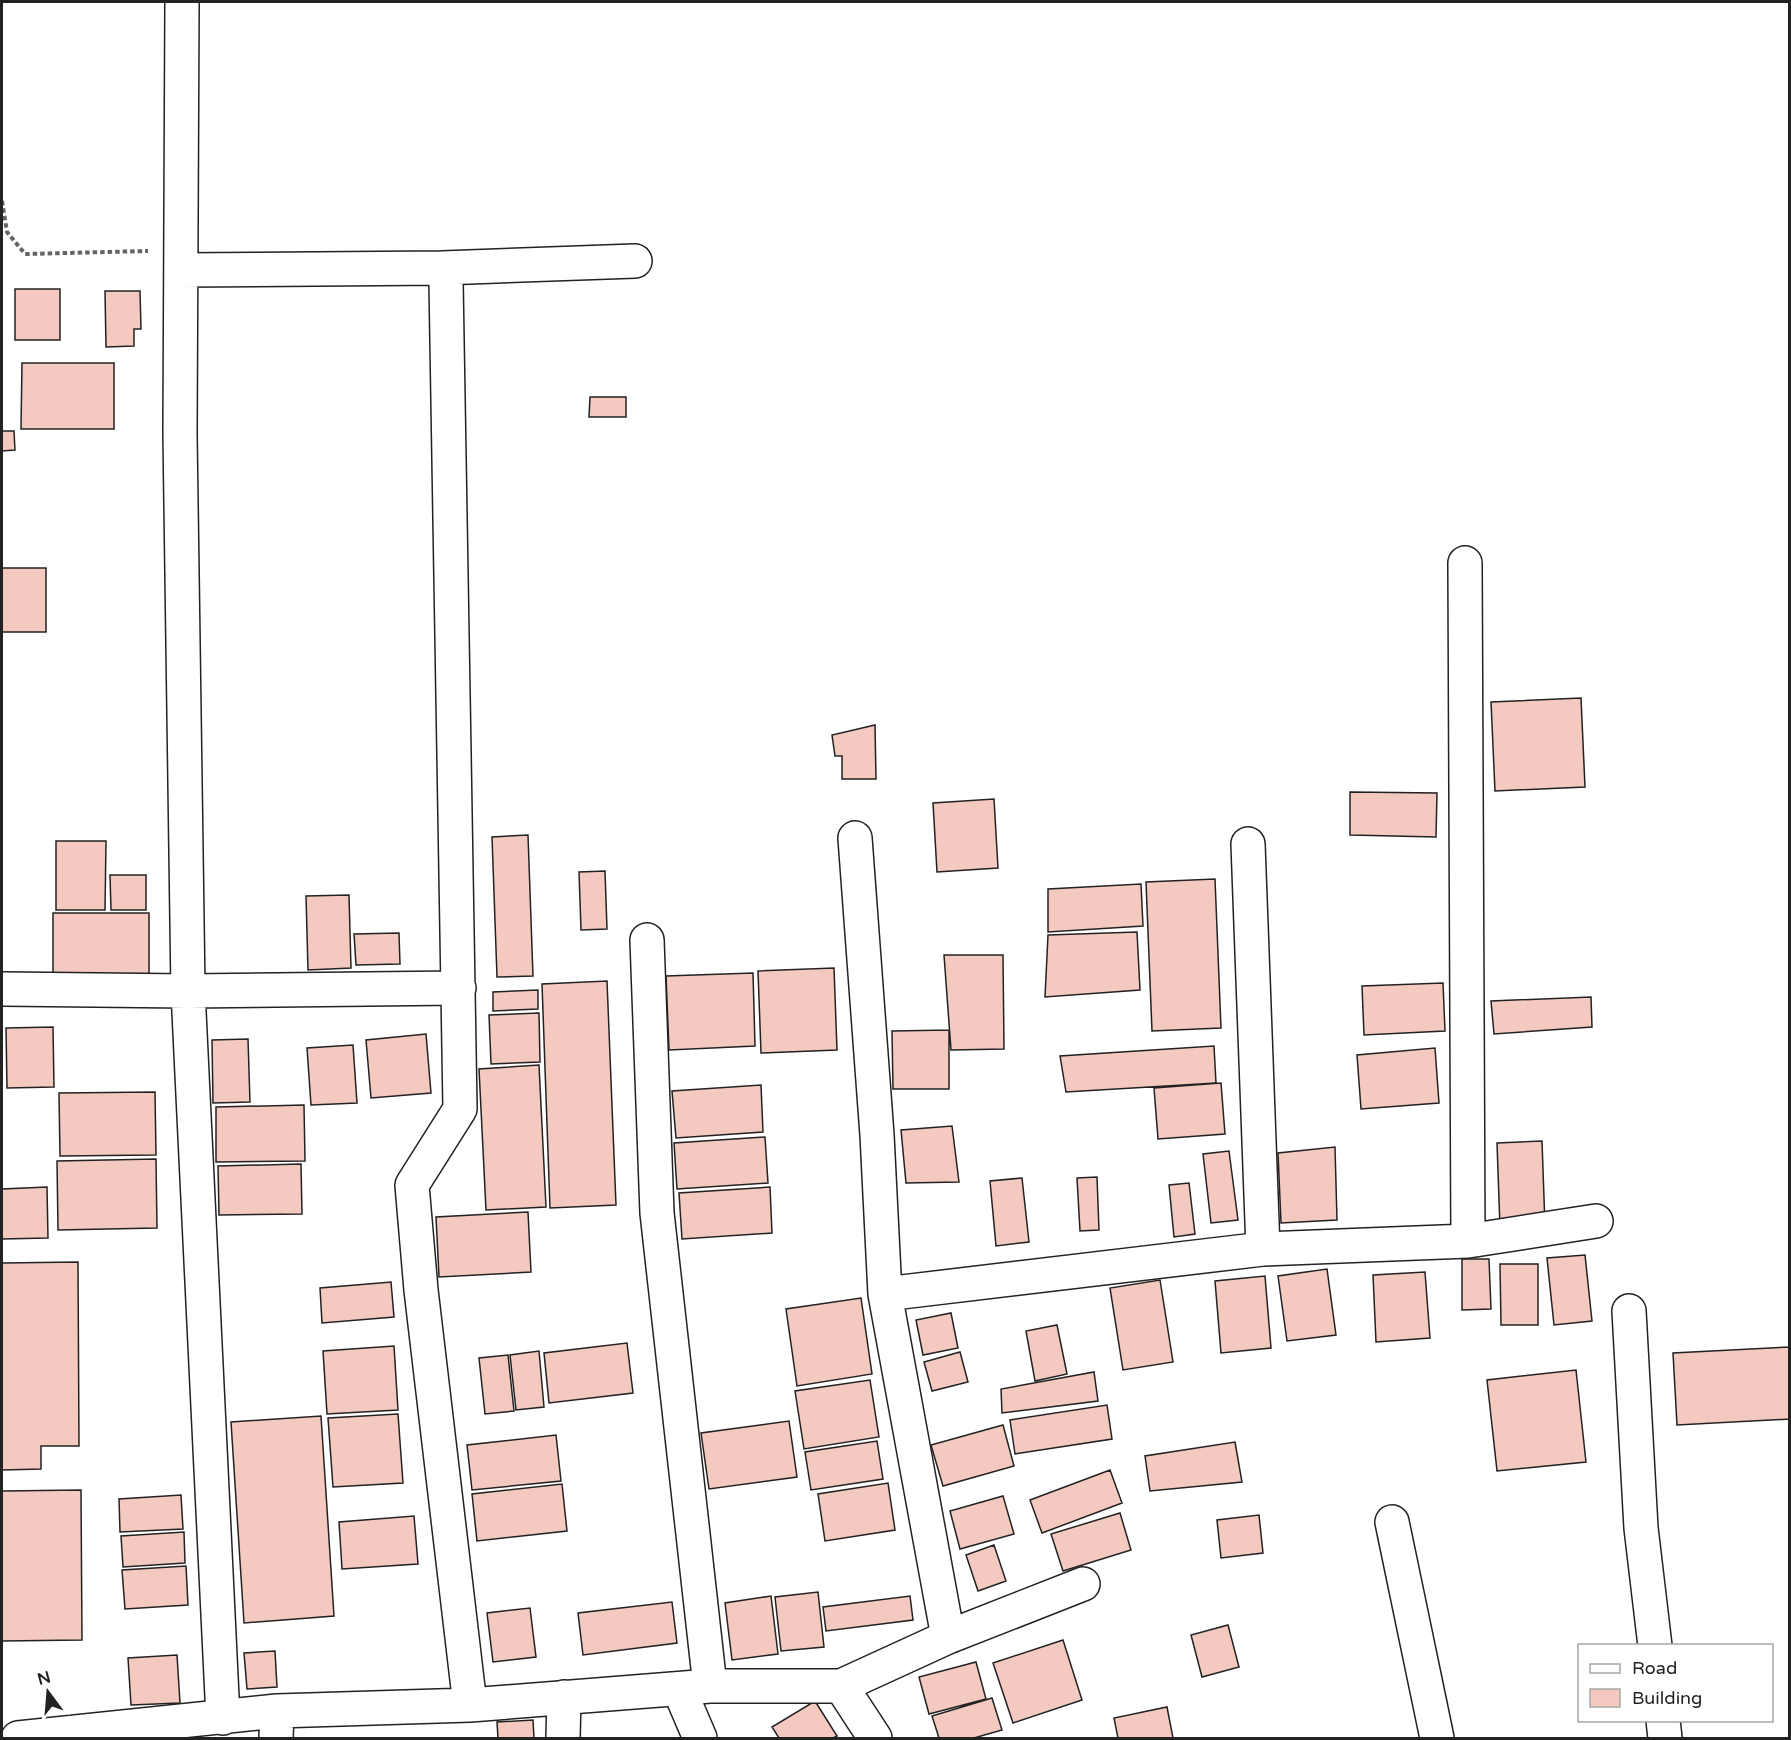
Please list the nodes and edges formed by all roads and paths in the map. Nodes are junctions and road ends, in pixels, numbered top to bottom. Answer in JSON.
{"nodes":[{"id":1,"x":182,"y":2,"type":"edge"},
{"id":2,"x":2,"y":201,"type":"edge"},
{"id":3,"x":181,"y":260,"type":"junction"},
{"id":4,"x":634,"y":261,"type":"dead end"},
{"id":5,"x":442,"y":268,"type":"junction"},
{"id":6,"x":1465,"y":563,"type":"dead end"},
{"id":7,"x":855,"y":838,"type":"dead end"},
{"id":8,"x":1248,"y":844,"type":"dead end"},
{"id":9,"x":647,"y":940,"type":"dead end"},
{"id":10,"x":459,"y":988,"type":"junction"},
{"id":11,"x":2,"y":989,"type":"edge"},
{"id":12,"x":188,"y":991,"type":"junction"},
{"id":13,"x":1596,"y":1221,"type":"dead end"},
{"id":14,"x":1468,"y":1241,"type":"junction"},
{"id":15,"x":1263,"y":1249,"type":"junction"},
{"id":16,"x":885,"y":1294,"type":"junction"},
{"id":17,"x":1629,"y":1311,"type":"dead end"},
{"id":18,"x":1392,"y":1522,"type":"dead end"},
{"id":19,"x":1083,"y":1584,"type":"dead end"},
{"id":20,"x":948,"y":1637,"type":"junction"},
{"id":21,"x":1655,"y":1644,"type":"edge"},
{"id":22,"x":841,"y":1686,"type":"junction"},
{"id":23,"x":695,"y":1688,"type":"junction"},
{"id":24,"x":564,"y":1697,"type":"junction"},
{"id":25,"x":470,"y":1705,"type":"junction"},
{"id":26,"x":223,"y":1718,"type":"junction"},
{"id":27,"x":1663,"y":1722,"type":"edge"},
{"id":28,"x":276,"y":1725,"type":"edge"},
{"id":29,"x":20,"y":1738,"type":"edge"},
{"id":30,"x":563,"y":1738,"type":"edge"},
{"id":31,"x":700,"y":1738,"type":"edge"},
{"id":32,"x":875,"y":1738,"type":"edge"},
{"id":33,"x":1437,"y":1738,"type":"edge"},
{"id":34,"x":1665,"y":1738,"type":"edge"}],
"edges":[{"from":1,"to":3,"type":"street"},
{"from":2,"to":3,"type":"path"},
{"from":3,"to":5,"type":"street"},
{"from":3,"to":12,"type":"street"},
{"from":4,"to":5,"type":"street"},
{"from":5,"to":10,"type":"street"},
{"from":6,"to":14,"type":"street"},
{"from":7,"to":16,"type":"street"},
{"from":8,"to":15,"type":"street"},
{"from":9,"to":23,"type":"street"},
{"from":10,"to":12,"type":"street"},
{"from":10,"to":25,"type":"street"},
{"from":11,"to":12,"type":"street"},
{"from":12,"to":26,"type":"street"},
{"from":13,"to":14,"type":"street"},
{"from":14,"to":15,"type":"street"},
{"from":15,"to":16,"type":"street"},
{"from":16,"to":20,"type":"street"},
{"from":17,"to":21,"type":"street"},
{"from":18,"to":33,"type":"street"},
{"from":19,"to":20,"type":"street"},
{"from":20,"to":22,"type":"street"},
{"from":22,"to":23,"type":"street"},
{"from":22,"to":32,"type":"street"},
{"from":23,"to":24,"type":"street"},
{"from":23,"to":31,"type":"street"},
{"from":24,"to":25,"type":"street"},
{"from":24,"to":30,"type":"street"},
{"from":25,"to":28,"type":"street"},
{"from":26,"to":28,"type":"street"},
{"from":26,"to":29,"type":"street"},
{"from":27,"to":34,"type":"street"}]}
